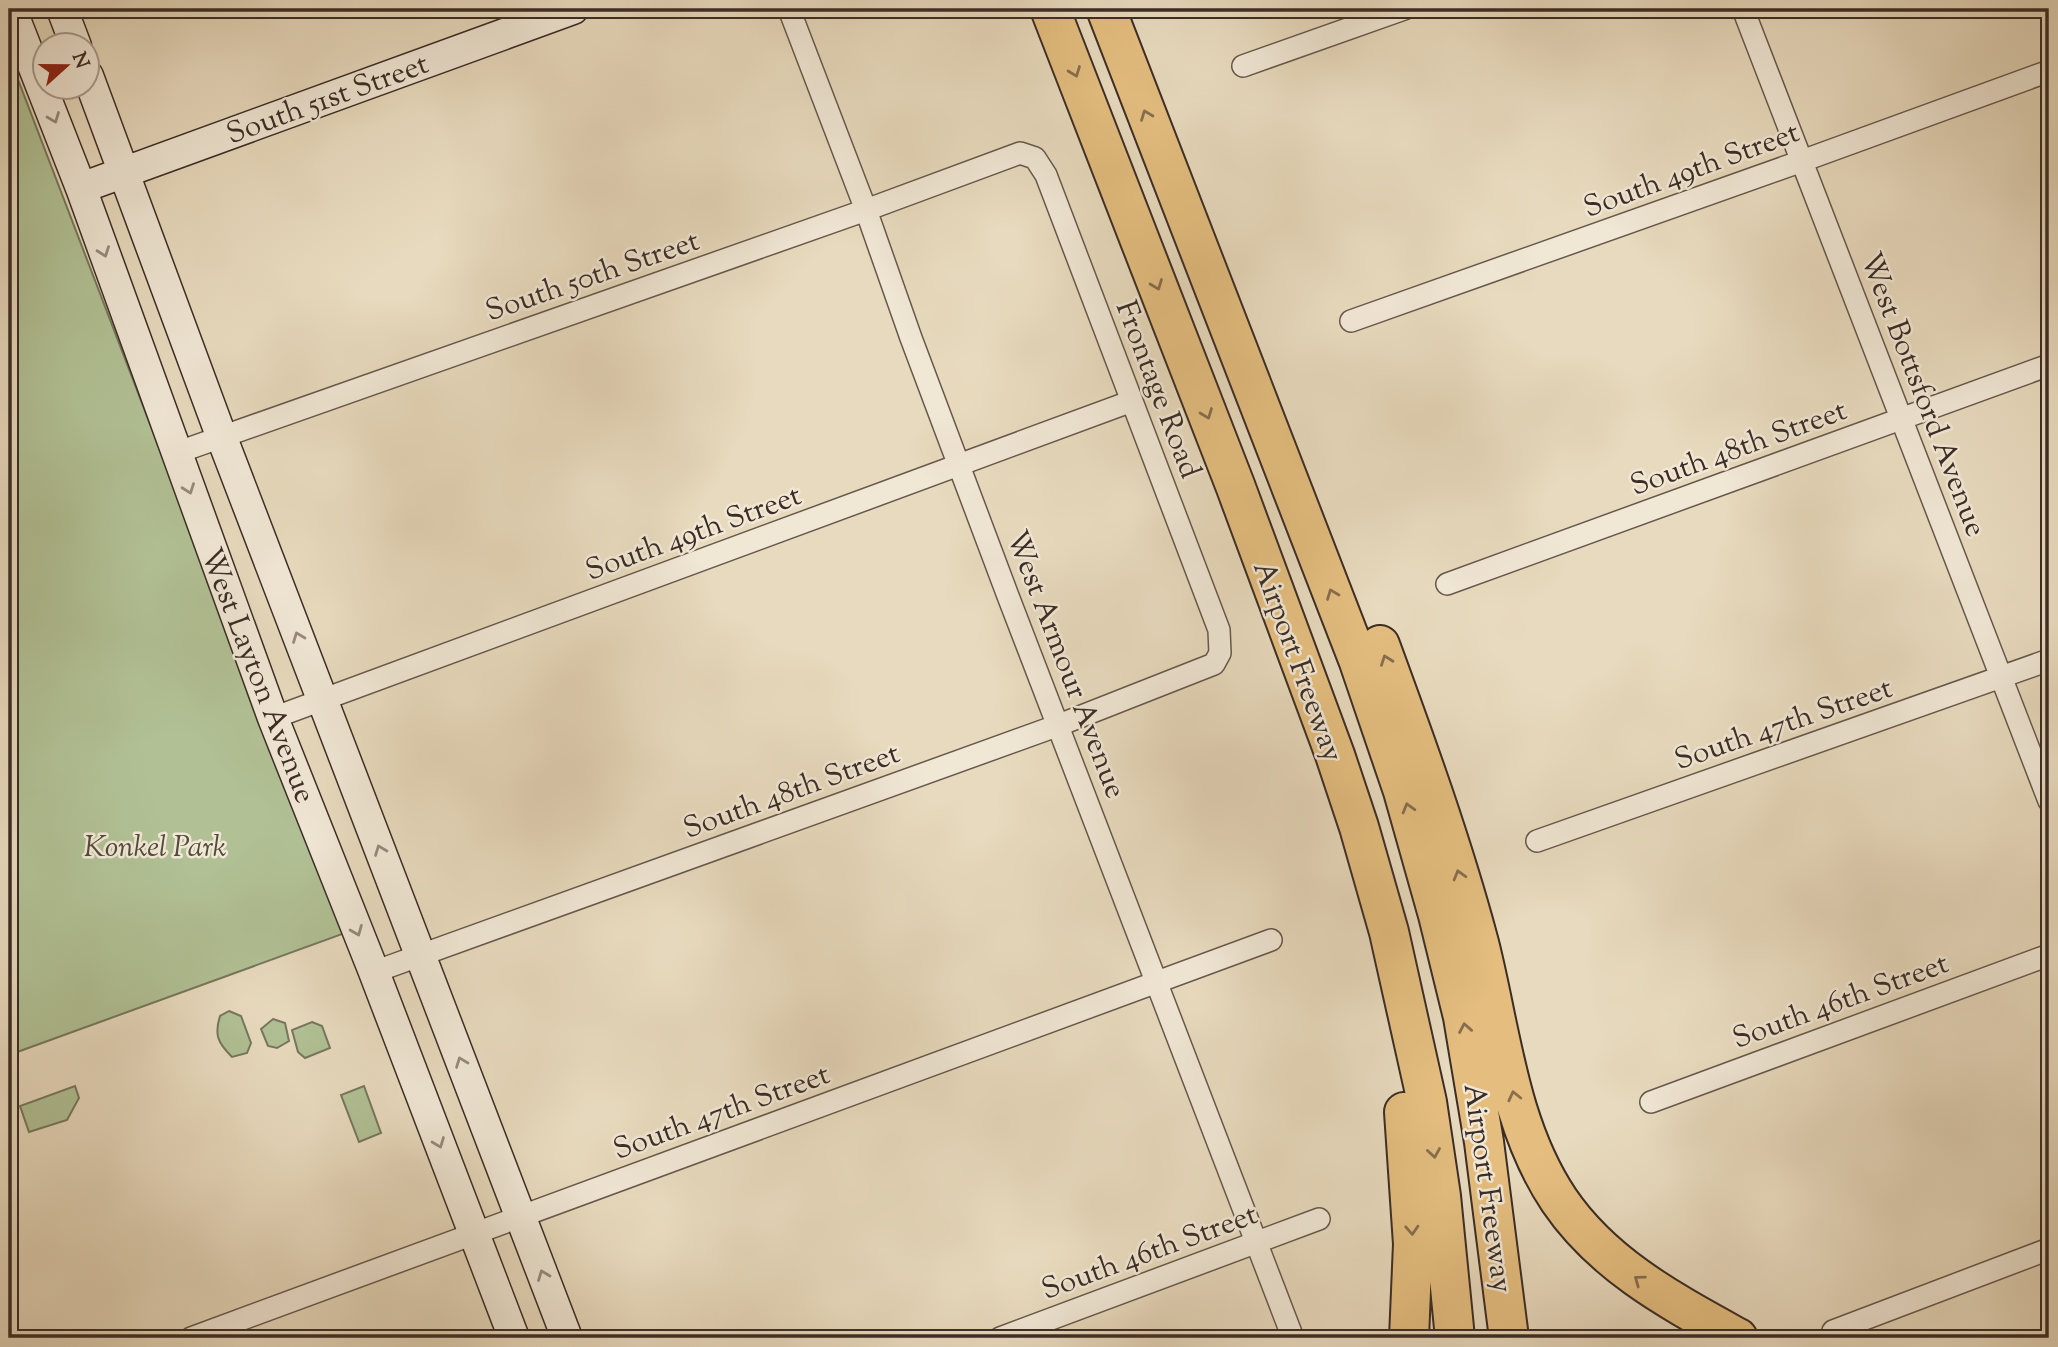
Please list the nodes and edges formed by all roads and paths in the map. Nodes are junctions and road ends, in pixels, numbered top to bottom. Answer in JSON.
{"nodes":[{"id":1,"x":11,"y":9,"type":"edge"},
{"id":2,"x":62,"y":9,"type":"edge"},
{"id":3,"x":573,"y":9,"type":"edge"},
{"id":4,"x":789,"y":9,"type":"edge"},
{"id":5,"x":1050,"y":9,"type":"edge"},
{"id":6,"x":1106,"y":9,"type":"edge"},
{"id":7,"x":1404,"y":9,"type":"edge"},
{"id":8,"x":1743,"y":9,"type":"edge"},
{"id":9,"x":71,"y":32,"type":"edge"},
{"id":10,"x":1243,"y":66,"type":"dead end"},
{"id":11,"x":2049,"y":71,"type":"edge"},
{"id":12,"x":98,"y":102,"type":"edge"},
{"id":13,"x":1027,"y":154,"type":"joint"},
{"id":14,"x":1802,"y":162,"type":"junction"},
{"id":15,"x":124,"y":171,"type":"junction"},
{"id":16,"x":81,"y":188,"type":"junction"},
{"id":17,"x":866,"y":210,"type":"junction"},
{"id":18,"x":1351,"y":321,"type":"dead end"},
{"id":19,"x":1233,"y":336,"type":"junction"},
{"id":20,"x":2049,"y":365,"type":"edge"},
{"id":21,"x":1132,"y":401,"type":"junction"},
{"id":22,"x":1901,"y":419,"type":"junction"},
{"id":23,"x":222,"y":438,"type":"junction"},
{"id":24,"x":176,"y":453,"type":"junction"},
{"id":25,"x":960,"y":465,"type":"junction"},
{"id":26,"x":1447,"y":584,"type":"dead end"},
{"id":27,"x":1220,"y":653,"type":"joint"},
{"id":28,"x":2049,"y":660,"type":"edge"},
{"id":29,"x":2001,"y":678,"type":"junction"},
{"id":30,"x":322,"y":699,"type":"junction"},
{"id":31,"x":273,"y":718,"type":"junction"},
{"id":32,"x":1059,"y":725,"type":"junction"},
{"id":33,"x":1335,"y":755,"type":"junction"},
{"id":34,"x":2049,"y":801,"type":"edge"},
{"id":35,"x":1537,"y":841,"type":"dead end"},
{"id":36,"x":1271,"y":940,"type":"dead end"},
{"id":37,"x":2049,"y":955,"type":"edge"},
{"id":38,"x":421,"y":956,"type":"junction"},
{"id":39,"x":374,"y":972,"type":"junction"},
{"id":40,"x":1154,"y":983,"type":"junction"},
{"id":41,"x":1651,"y":1102,"type":"dead end"},
{"id":42,"x":520,"y":1216,"type":"junction"},
{"id":43,"x":1319,"y":1219,"type":"dead end"},
{"id":44,"x":474,"y":1234,"type":"junction"},
{"id":45,"x":1257,"y":1243,"type":"junction"},
{"id":46,"x":2049,"y":1249,"type":"edge"},
{"id":47,"x":1833,"y":1331,"type":"dead end"},
{"id":48,"x":191,"y":1338,"type":"edge"},
{"id":49,"x":514,"y":1338,"type":"edge"},
{"id":50,"x":567,"y":1338,"type":"edge"},
{"id":51,"x":1000,"y":1338,"type":"edge"},
{"id":52,"x":1293,"y":1338,"type":"edge"},
{"id":53,"x":1409,"y":1338,"type":"edge"},
{"id":54,"x":1455,"y":1338,"type":"edge"},
{"id":55,"x":1508,"y":1338,"type":"edge"},
{"id":56,"x":1738,"y":1338,"type":"edge"}],
"edges":[{"from":1,"to":16,"type":"main road","name":"West Layton Avenue","one_way":true},
{"from":2,"to":9,"type":"main road"},
{"from":3,"to":15,"type":"main road","name":"South 51st Street"},
{"from":4,"to":17,"type":"street","name":"West Armour Avenue"},
{"from":5,"to":33,"type":"highway","name":"Airport Freeway","one_way":true},
{"from":19,"to":6,"type":"highway","name":"Airport Freeway","one_way":true},
{"from":7,"to":10,"type":"street"},
{"from":8,"to":14,"type":"street","name":"West Bottsford Avenue"},
{"from":11,"to":14,"type":"street","name":"South 49th Street"},
{"from":12,"to":15,"type":"main road","name":"West Layton Avenue"},
{"from":13,"to":17,"type":"street","name":"South 50th Street"},
{"from":13,"to":21,"type":"street","name":"Frontage Road"},
{"from":14,"to":18,"type":"street","name":"South 49th Street"},
{"from":14,"to":22,"type":"street","name":"West Bottsford Avenue"},
{"from":15,"to":16,"type":"main road","name":"South 51st Street"},
{"from":15,"to":23,"type":"main road","name":"West Layton Avenue"},
{"from":16,"to":24,"type":"main road","name":"West Layton Avenue","one_way":true},
{"from":17,"to":23,"type":"street","name":"South 50th Street"},
{"from":17,"to":25,"type":"street","name":"West Armour Avenue"},
{"from":55,"to":19,"type":"highway","name":"Airport Freeway","one_way":true},
{"from":56,"to":19,"type":"highway","one_way":true},
{"from":20,"to":22,"type":"street","name":"South 48th Street"},
{"from":21,"to":25,"type":"street","name":"South 49th Street"},
{"from":21,"to":27,"type":"street","name":"Frontage Road"},
{"from":22,"to":26,"type":"street","name":"South 48th Street"},
{"from":22,"to":29,"type":"street","name":"West Bottsford Avenue"},
{"from":23,"to":24,"type":"street","name":"South 50th Street"},
{"from":30,"to":23,"type":"main road","name":"West Layton Avenue","one_way":true},
{"from":24,"to":31,"type":"main road","name":"West Layton Avenue","one_way":true},
{"from":25,"to":30,"type":"street","name":"South 49th Street"},
{"from":25,"to":32,"type":"street","name":"West Armour Avenue"},
{"from":27,"to":32,"type":"street","name":"South 48th Street"},
{"from":28,"to":29,"type":"street","name":"South 47th Street"},
{"from":29,"to":34,"type":"street","name":"West Bottsford Avenue"},
{"from":29,"to":35,"type":"street","name":"South 47th Street"},
{"from":30,"to":31,"type":"street","name":"South 49th Street"},
{"from":38,"to":30,"type":"main road","name":"West Layton Avenue","one_way":true},
{"from":31,"to":39,"type":"main road","name":"West Layton Avenue","one_way":true},
{"from":32,"to":38,"type":"street","name":"South 48th Street"},
{"from":32,"to":40,"type":"street","name":"West Armour Avenue"},
{"from":33,"to":53,"type":"highway","one_way":true},
{"from":33,"to":54,"type":"highway","name":"Airport Freeway","one_way":true},
{"from":36,"to":40,"type":"street","name":"South 47th Street"},
{"from":37,"to":41,"type":"street","name":"South 46th Street"},
{"from":38,"to":39,"type":"street","name":"South 48th Street"},
{"from":42,"to":38,"type":"main road","name":"West Layton Avenue","one_way":true},
{"from":39,"to":44,"type":"main road","name":"West Layton Avenue","one_way":true},
{"from":40,"to":42,"type":"street","name":"South 47th Street"},
{"from":40,"to":45,"type":"street","name":"West Armour Avenue"},
{"from":42,"to":44,"type":"street","name":"South 47th Street"},
{"from":50,"to":42,"type":"main road","name":"West Layton Avenue","one_way":true},
{"from":43,"to":45,"type":"street","name":"South 46th Street"},
{"from":44,"to":48,"type":"street","name":"South 47th Street"},
{"from":44,"to":49,"type":"main road","name":"West Layton Avenue"},
{"from":45,"to":51,"type":"street","name":"South 46th Street"},
{"from":45,"to":52,"type":"street","name":"West Armour Avenue"},
{"from":46,"to":47,"type":"street"}]}
